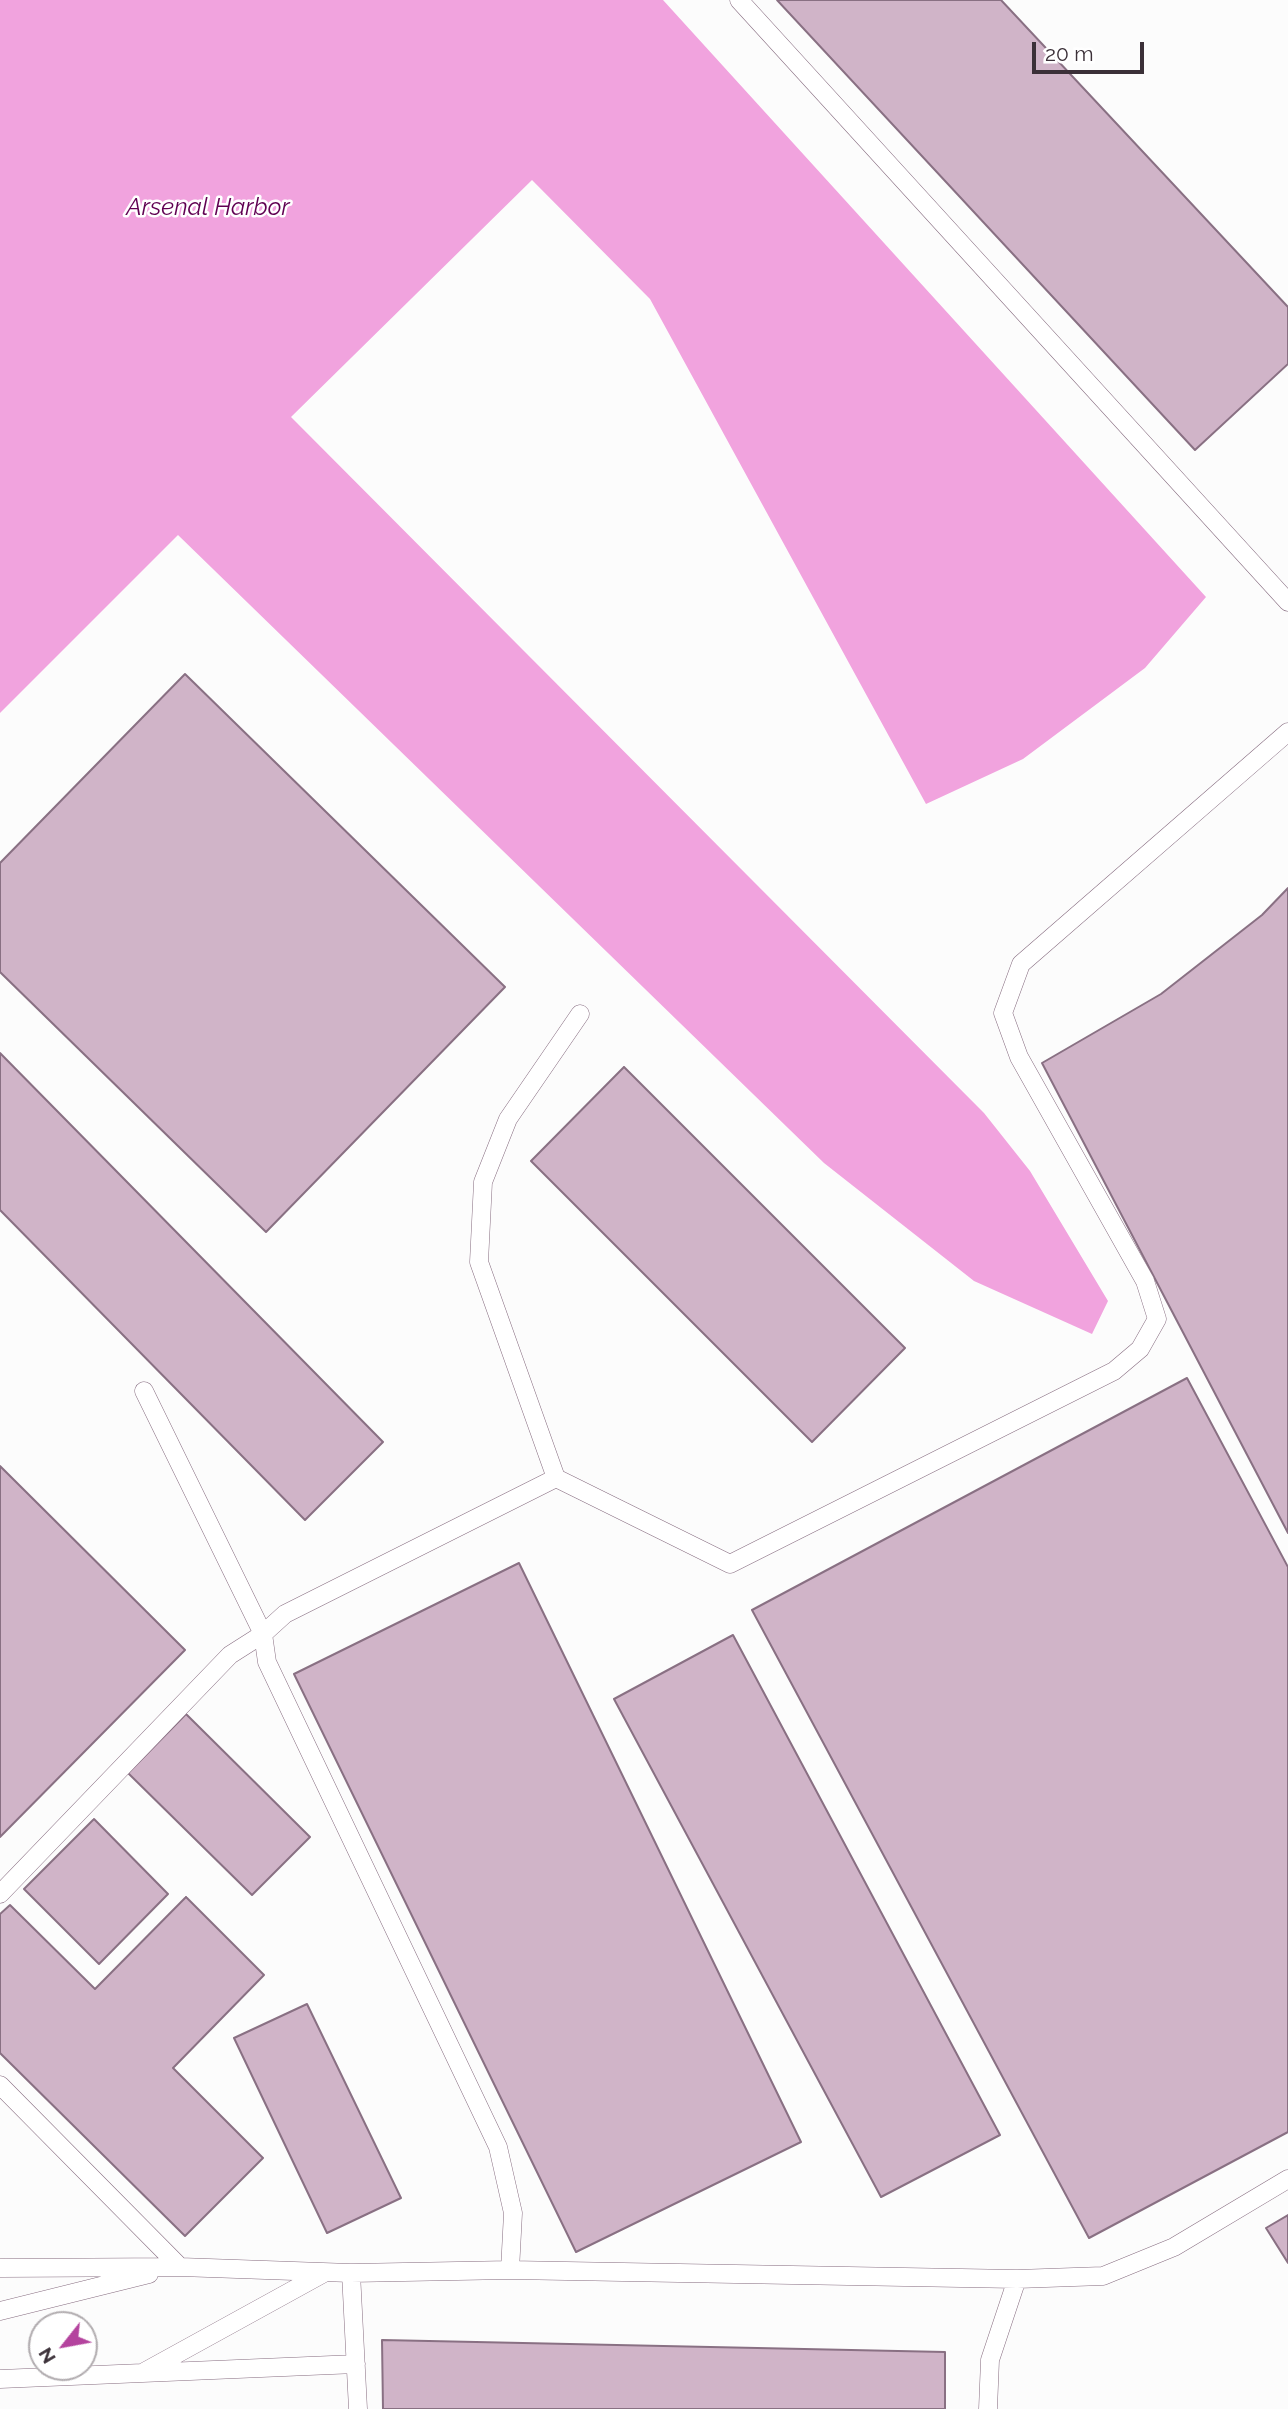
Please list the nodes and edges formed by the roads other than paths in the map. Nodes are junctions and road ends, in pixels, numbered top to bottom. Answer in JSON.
{"nodes":[{"id":1,"x":739,"y":0,"type":"edge"},
{"id":2,"x":1288,"y":602,"type":"edge"},
{"id":3,"x":1288,"y":732,"type":"edge"},
{"id":4,"x":580,"y":1014,"type":"dead end"},
{"id":5,"x":144,"y":1391,"type":"dead end"},
{"id":6,"x":556,"y":1479,"type":"junction"},
{"id":7,"x":263,"y":1634,"type":"junction"},
{"id":8,"x":0,"y":1894,"type":"edge"},
{"id":9,"x":0,"y":2085,"type":"edge"},
{"id":10,"x":1288,"y":2179,"type":"edge"},
{"id":11,"x":180,"y":2267,"type":"junction"},
{"id":12,"x":0,"y":2268,"type":"edge"},
{"id":13,"x":510,"y":2270,"type":"junction"},
{"id":14,"x":324,"y":2273,"type":"junction"},
{"id":15,"x":351,"y":2273,"type":"junction"},
{"id":16,"x":1017,"y":2279,"type":"junction"},
{"id":17,"x":0,"y":2311,"type":"edge"},
{"id":18,"x":356,"y":2364,"type":"junction"},
{"id":19,"x":141,"y":2373,"type":"junction"},
{"id":20,"x":0,"y":2379,"type":"edge"},
{"id":21,"x":358,"y":2409,"type":"edge"},
{"id":22,"x":988,"y":2409,"type":"edge"}],
"edges":[{"from":1,"to":2,"type":"lane"},
{"from":3,"to":6,"type":"lane"},
{"from":4,"to":6,"type":"lane"},
{"from":5,"to":7,"type":"lane"},
{"from":6,"to":7,"type":"lane"},
{"from":7,"to":8,"type":"lane"},
{"from":7,"to":13,"type":"lane"},
{"from":9,"to":11,"type":"lane"},
{"from":10,"to":16,"type":"lane"},
{"from":11,"to":12,"type":"lane"},
{"from":11,"to":14,"type":"lane"},
{"from":11,"to":17,"type":"lane"},
{"from":13,"to":15,"type":"lane"},
{"from":13,"to":16,"type":"lane"},
{"from":14,"to":15,"type":"lane"},
{"from":14,"to":19,"type":"lane"},
{"from":15,"to":18,"type":"lane"},
{"from":16,"to":22,"type":"lane"},
{"from":18,"to":19,"type":"lane"},
{"from":18,"to":21,"type":"lane"},
{"from":19,"to":20,"type":"lane"}]}
